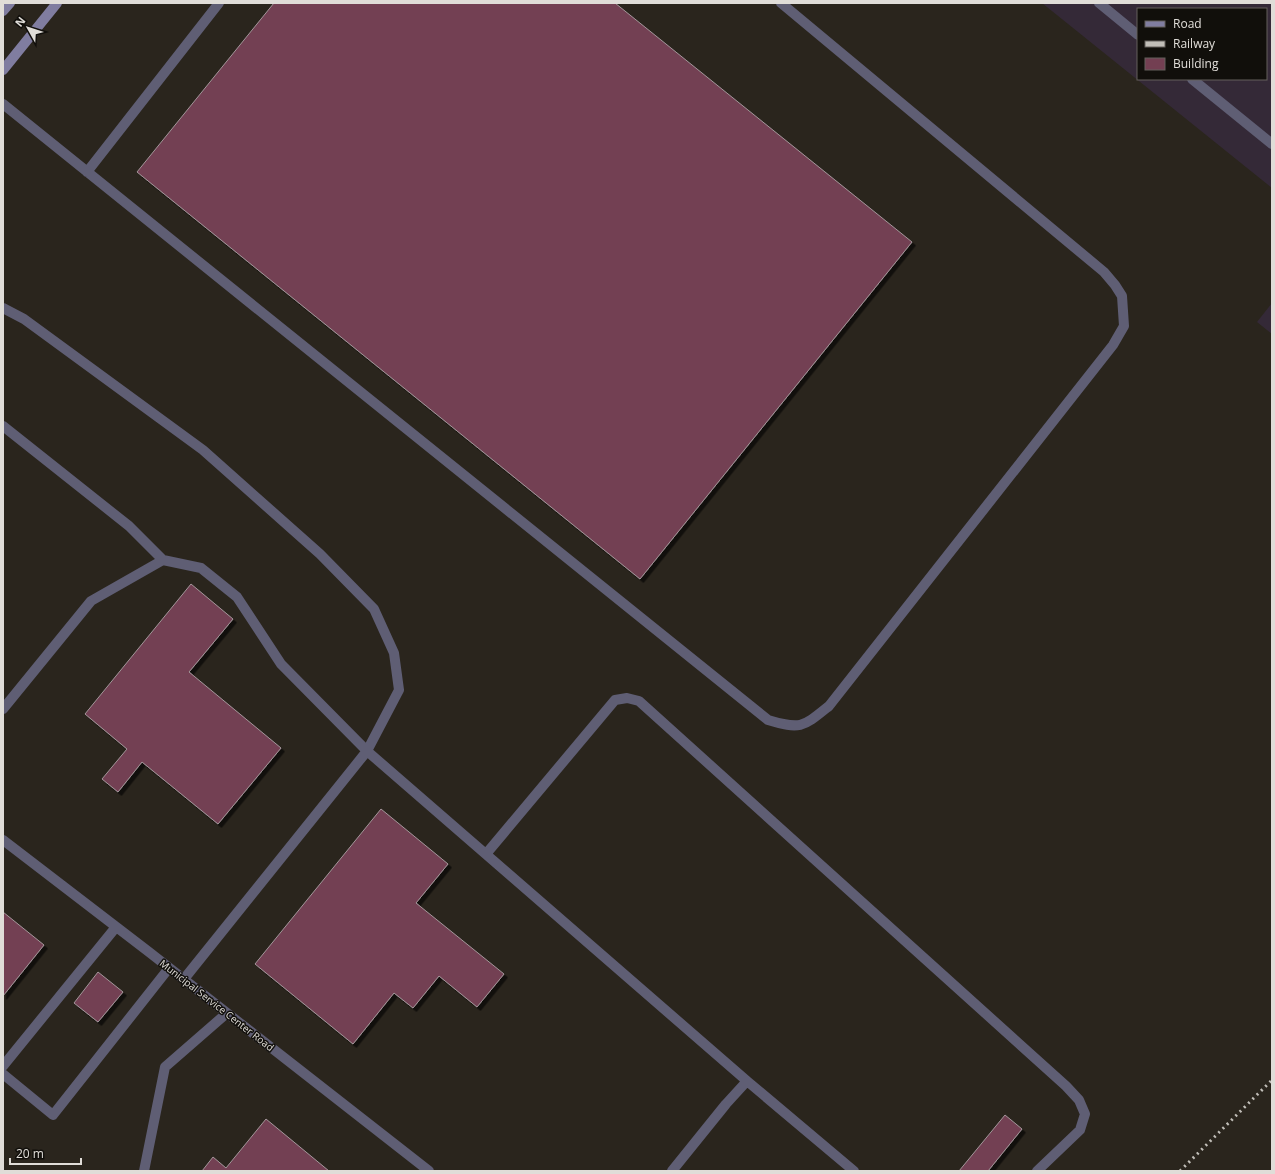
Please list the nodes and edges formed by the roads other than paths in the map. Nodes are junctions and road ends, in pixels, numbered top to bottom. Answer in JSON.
{"nodes":[{"id":1,"x":10,"y":3,"type":"edge"},
{"id":2,"x":57,"y":3,"type":"edge"},
{"id":3,"x":219,"y":3,"type":"edge"},
{"id":4,"x":781,"y":3,"type":"edge"},
{"id":5,"x":1099,"y":3,"type":"edge"},
{"id":6,"x":3,"y":11,"type":"edge"},
{"id":7,"x":1137,"y":34,"type":"edge"},
{"id":8,"x":3,"y":70,"type":"edge"},
{"id":9,"x":1193,"y":80,"type":"edge"},
{"id":10,"x":3,"y":104,"type":"edge"},
{"id":11,"x":1272,"y":144,"type":"edge"},
{"id":12,"x":87,"y":172,"type":"junction"},
{"id":13,"x":3,"y":308,"type":"edge"},
{"id":14,"x":3,"y":426,"type":"edge"},
{"id":15,"x":163,"y":560,"type":"junction"},
{"id":16,"x":3,"y":709,"type":"edge"},
{"id":17,"x":367,"y":751,"type":"junction"},
{"id":18,"x":4,"y":844,"type":"edge"},
{"id":19,"x":486,"y":854,"type":"junction"},
{"id":20,"x":116,"y":927,"type":"junction"},
{"id":21,"x":170,"y":968,"type":"junction"},
{"id":22,"x":184,"y":979,"type":"junction"},
{"id":23,"x":227,"y":1013,"type":"junction"},
{"id":24,"x":3,"y":1066,"type":"edge"},
{"id":25,"x":3,"y":1074,"type":"edge"},
{"id":26,"x":747,"y":1081,"type":"junction"},
{"id":27,"x":144,"y":1171,"type":"edge"},
{"id":28,"x":429,"y":1171,"type":"edge"},
{"id":29,"x":672,"y":1171,"type":"edge"},
{"id":30,"x":854,"y":1171,"type":"edge"},
{"id":31,"x":1037,"y":1171,"type":"edge"}],
"edges":[{"from":1,"to":6,"type":"main road"},
{"from":2,"to":8,"type":"main road"},
{"from":3,"to":12,"type":"lane"},
{"from":4,"to":12,"type":"lane"},
{"from":5,"to":7,"type":"lane"},
{"from":9,"to":11,"type":"lane"},
{"from":10,"to":12,"type":"lane"},
{"from":13,"to":17,"type":"lane"},
{"from":14,"to":15,"type":"lane"},
{"from":15,"to":16,"type":"lane"},
{"from":15,"to":17,"type":"lane"},
{"from":17,"to":19,"type":"lane"},
{"from":17,"to":22,"type":"lane"},
{"from":18,"to":20,"type":"lane","name":"Municipal Service Center Road"},
{"from":19,"to":26,"type":"lane"},
{"from":19,"to":31,"type":"lane"},
{"from":20,"to":21,"type":"lane","name":"Municipal Service Center Road"},
{"from":20,"to":24,"type":"lane"},
{"from":21,"to":22,"type":"lane","name":"Municipal Service Center Road"},
{"from":21,"to":25,"type":"lane"},
{"from":22,"to":23,"type":"lane","name":"Municipal Service Center Road"},
{"from":23,"to":27,"type":"lane"},
{"from":23,"to":28,"type":"lane","name":"Municipal Service Center Road"},
{"from":26,"to":29,"type":"lane"},
{"from":26,"to":30,"type":"lane"}]}
